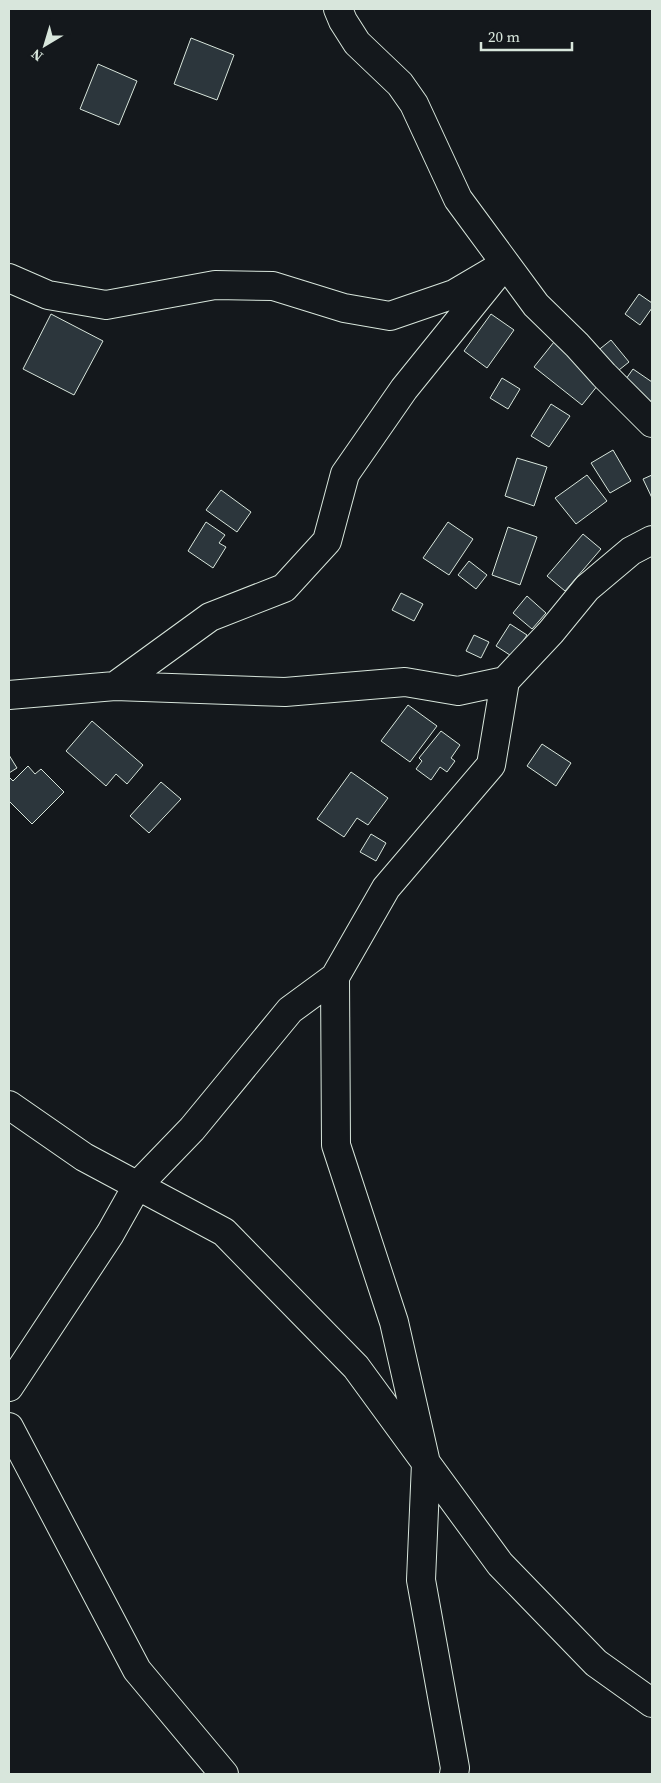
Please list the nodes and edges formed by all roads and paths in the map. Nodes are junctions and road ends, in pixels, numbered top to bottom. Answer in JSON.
{"nodes":[{"id":1,"x":338,"y":9,"type":"edge"},
{"id":2,"x":505,"y":264,"type":"junction"},
{"id":3,"x":9,"y":278,"type":"edge"},
{"id":4,"x":652,"y":422,"type":"edge"},
{"id":5,"x":652,"y":540,"type":"edge"},
{"id":6,"x":505,"y":682,"type":"junction"},
{"id":7,"x":115,"y":686,"type":"junction"},
{"id":8,"x":9,"y":694,"type":"edge"},
{"id":9,"x":335,"y":977,"type":"junction"},
{"id":10,"x":9,"y":1105,"type":"edge"},
{"id":11,"x":137,"y":1186,"type":"junction"},
{"id":12,"x":9,"y":1386,"type":"edge"},
{"id":13,"x":9,"y":1427,"type":"edge"},
{"id":14,"x":426,"y":1463,"type":"junction"},
{"id":15,"x":652,"y":1703,"type":"edge"},
{"id":16,"x":224,"y":1774,"type":"edge"},
{"id":17,"x":454,"y":1774,"type":"edge"}],
"edges":[{"from":1,"to":2,"type":"street"},
{"from":2,"to":3,"type":"street"},
{"from":2,"to":4,"type":"street"},
{"from":2,"to":7,"type":"street"},
{"from":5,"to":6,"type":"street"},
{"from":6,"to":7,"type":"street"},
{"from":6,"to":9,"type":"street"},
{"from":7,"to":8,"type":"street"},
{"from":9,"to":11,"type":"street"},
{"from":9,"to":14,"type":"street"},
{"from":10,"to":11,"type":"street"},
{"from":11,"to":12,"type":"street"},
{"from":11,"to":14,"type":"street"},
{"from":13,"to":16,"type":"street"},
{"from":14,"to":15,"type":"street"},
{"from":14,"to":17,"type":"street"}]}
